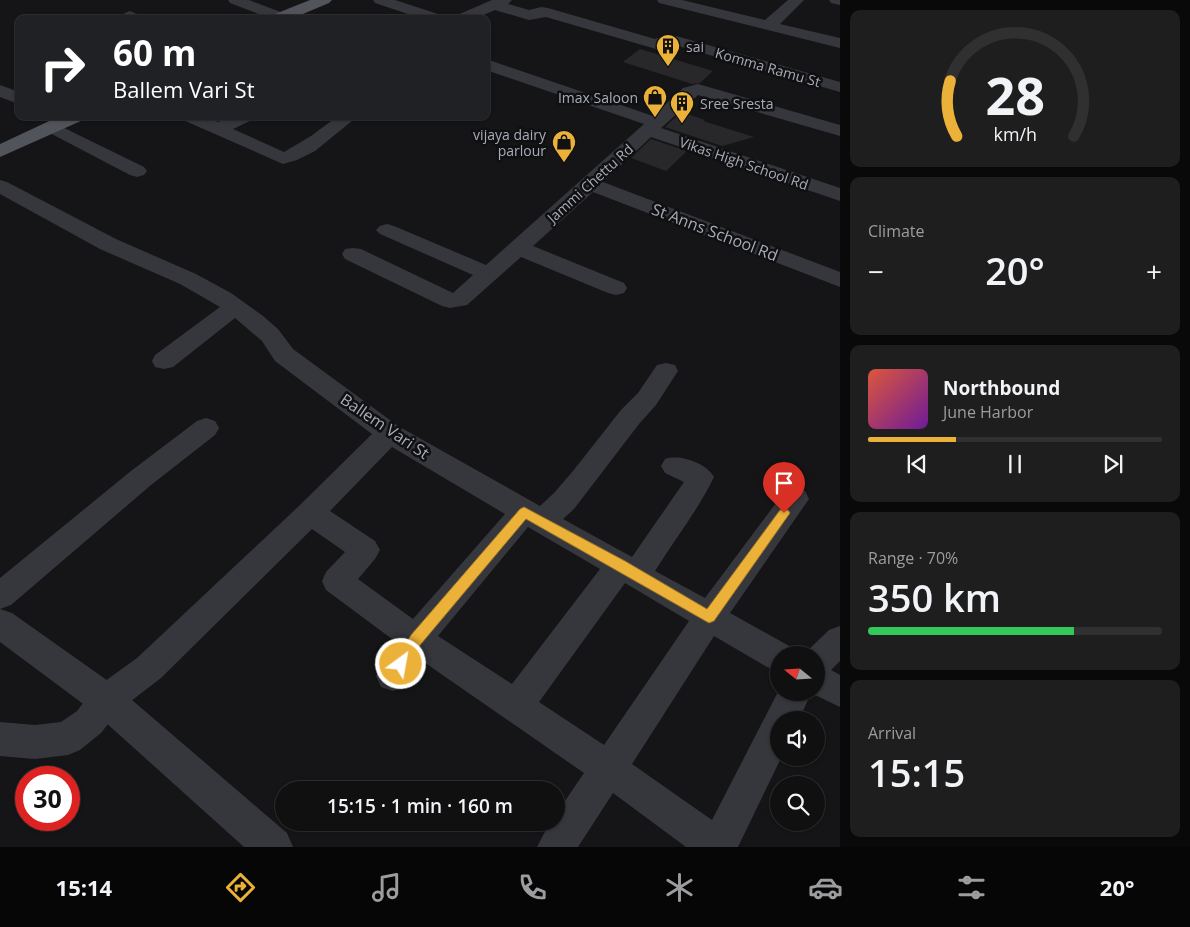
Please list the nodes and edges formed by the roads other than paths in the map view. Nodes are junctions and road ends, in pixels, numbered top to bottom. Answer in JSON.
{"nodes":[{"id":1,"x":235,"y":0,"type":"edge"},
{"id":2,"x":324,"y":0,"type":"edge"},
{"id":3,"x":342,"y":0,"type":"edge"},
{"id":4,"x":380,"y":0,"type":"edge"},
{"id":5,"x":664,"y":0,"type":"edge"},
{"id":6,"x":797,"y":0,"type":"edge"},
{"id":7,"x":836,"y":0,"type":"edge"},
{"id":8,"x":840,"y":1,"type":"edge"},
{"id":9,"x":499,"y":3,"type":"edge"},
{"id":10,"x":276,"y":15,"type":"edge"},
{"id":11,"x":291,"y":15,"type":"edge"},
{"id":12,"x":294,"y":15,"type":"edge"},
{"id":13,"x":427,"y":15,"type":"edge"},
{"id":14,"x":470,"y":15,"type":"edge"},
{"id":15,"x":764,"y":24,"type":"junction"},
{"id":16,"x":840,"y":42,"type":"edge"},
{"id":17,"x":728,"y":55,"type":"junction"},
{"id":18,"x":490,"y":65,"type":"edge"},
{"id":19,"x":840,"y":87,"type":"edge"},
{"id":20,"x":0,"y":90,"type":"edge"},
{"id":21,"x":15,"y":97,"type":"edge"},
{"id":22,"x":52,"y":120,"type":"edge"},
{"id":23,"x":53,"y":120,"type":"edge"},
{"id":24,"x":57,"y":120,"type":"edge"},
{"id":25,"x":197,"y":120,"type":"edge"},
{"id":26,"x":237,"y":120,"type":"edge"},
{"id":27,"x":344,"y":120,"type":"edge"},
{"id":28,"x":653,"y":126,"type":"junction"},
{"id":29,"x":216,"y":129,"type":"junction"},
{"id":30,"x":840,"y":131,"type":"edge"},
{"id":31,"x":0,"y":141,"type":"edge"},
{"id":32,"x":0,"y":151,"type":"edge"},
{"id":33,"x":137,"y":171,"type":"dead end"},
{"id":34,"x":590,"y":184,"type":"junction"},
{"id":35,"x":0,"y":186,"type":"edge"},
{"id":36,"x":840,"y":195,"type":"edge"},
{"id":37,"x":387,"y":230,"type":"dead end"},
{"id":38,"x":518,"y":248,"type":"junction"},
{"id":39,"x":353,"y":254,"type":"dead end"},
{"id":40,"x":489,"y":274,"type":"junction"},
{"id":41,"x":840,"y":280,"type":"edge"},
{"id":42,"x":616,"y":288,"type":"dead end"},
{"id":43,"x":235,"y":306,"type":"junction"},
{"id":44,"x":164,"y":361,"type":"dead end"},
{"id":45,"x":666,"y":371,"type":"dead end"},
{"id":46,"x":206,"y":428,"type":"dead end"},
{"id":47,"x":389,"y":433,"type":"junction"},
{"id":48,"x":674,"y":466,"type":"dead end"},
{"id":49,"x":795,"y":499,"type":"dead end"},
{"id":50,"x":310,"y":513,"type":"junction"},
{"id":51,"x":533,"y":517,"type":"junction"},
{"id":52,"x":629,"y":569,"type":"junction"},
{"id":53,"x":0,"y":596,"type":"edge"},
{"id":54,"x":709,"y":617,"type":"junction"},
{"id":55,"x":0,"y":623,"type":"edge"},
{"id":56,"x":416,"y":640,"type":"junction"},
{"id":57,"x":840,"y":640,"type":"edge"},
{"id":58,"x":770,"y":652,"type":"edge"},
{"id":59,"x":825,"y":654,"type":"edge"},
{"id":60,"x":393,"y":676,"type":"dead end"},
{"id":61,"x":825,"y":684,"type":"edge"},
{"id":62,"x":840,"y":692,"type":"edge"},
{"id":63,"x":106,"y":700,"type":"junction"},
{"id":64,"x":515,"y":707,"type":"junction"},
{"id":65,"x":0,"y":739,"type":"edge"},
{"id":66,"x":770,"y":743,"type":"edge"},
{"id":67,"x":608,"y":768,"type":"junction"},
{"id":68,"x":273,"y":847,"type":"edge"},
{"id":69,"x":556,"y":847,"type":"edge"},
{"id":70,"x":717,"y":847,"type":"edge"}],
"edges":[{"from":1,"to":10,"type":"street"},
{"from":2,"to":11,"type":"main road"},
{"from":3,"to":12,"type":"main road"},
{"from":4,"to":13,"type":"street"},
{"from":5,"to":15,"type":"street"},
{"from":6,"to":15,"type":"street"},
{"from":7,"to":8,"type":"street"},
{"from":9,"to":14,"type":"street"},
{"from":9,"to":17,"type":"street","name":"Komma Ramu St"},
{"from":15,"to":16,"type":"street"},
{"from":15,"to":17,"type":"street"},
{"from":17,"to":19,"type":"street","name":"Komma Ramu St"},
{"from":18,"to":28,"type":"street","name":"Vikas High School Rd"},
{"from":20,"to":21,"type":"street"},
{"from":22,"to":31,"type":"main road"},
{"from":23,"to":32,"type":"main road"},
{"from":24,"to":33,"type":"street"},
{"from":25,"to":29,"type":"street"},
{"from":26,"to":29,"type":"street"},
{"from":27,"to":29,"type":"street"},
{"from":28,"to":30,"type":"street","name":"Jammi Chettu Rd"},
{"from":28,"to":34,"type":"street","name":"Jammi Chettu Rd"},
{"from":28,"to":36,"type":"street","name":"Vikas High School Rd"},
{"from":34,"to":38,"type":"street","name":"Jammi Chettu Rd"},
{"from":34,"to":41,"type":"street","name":"St Anns School Rd"},
{"from":35,"to":43,"type":"street","name":"Ballem Vari St"},
{"from":37,"to":40,"type":"street"},
{"from":38,"to":40,"type":"street","name":"Jammi Chettu Rd"},
{"from":38,"to":42,"type":"street"},
{"from":39,"to":40,"type":"street","name":"Jammi Chettu Rd"},
{"from":43,"to":44,"type":"street"},
{"from":43,"to":47,"type":"street","name":"Ballem Vari St"},
{"from":45,"to":51,"type":"street"},
{"from":46,"to":53,"type":"street"},
{"from":47,"to":50,"type":"street"},
{"from":47,"to":51,"type":"street","name":"Ballem Vari St"},
{"from":48,"to":52,"type":"street"},
{"from":49,"to":54,"type":"street"},
{"from":50,"to":56,"type":"street"},
{"from":50,"to":63,"type":"street"},
{"from":51,"to":52,"type":"street","name":"Ballem Vari St"},
{"from":51,"to":56,"type":"street"},
{"from":52,"to":54,"type":"street","name":"Ballem Vari St"},
{"from":52,"to":64,"type":"street"},
{"from":54,"to":58,"type":"street","name":"Ballem Vari St"},
{"from":54,"to":67,"type":"street"},
{"from":55,"to":63,"type":"street"},
{"from":56,"to":60,"type":"street"},
{"from":56,"to":64,"type":"street"},
{"from":57,"to":59,"type":"street"},
{"from":61,"to":62,"type":"street"},
{"from":63,"to":65,"type":"street"},
{"from":63,"to":68,"type":"street"},
{"from":64,"to":67,"type":"street"},
{"from":66,"to":70,"type":"street"},
{"from":67,"to":69,"type":"street"},
{"from":67,"to":70,"type":"street"}]}
